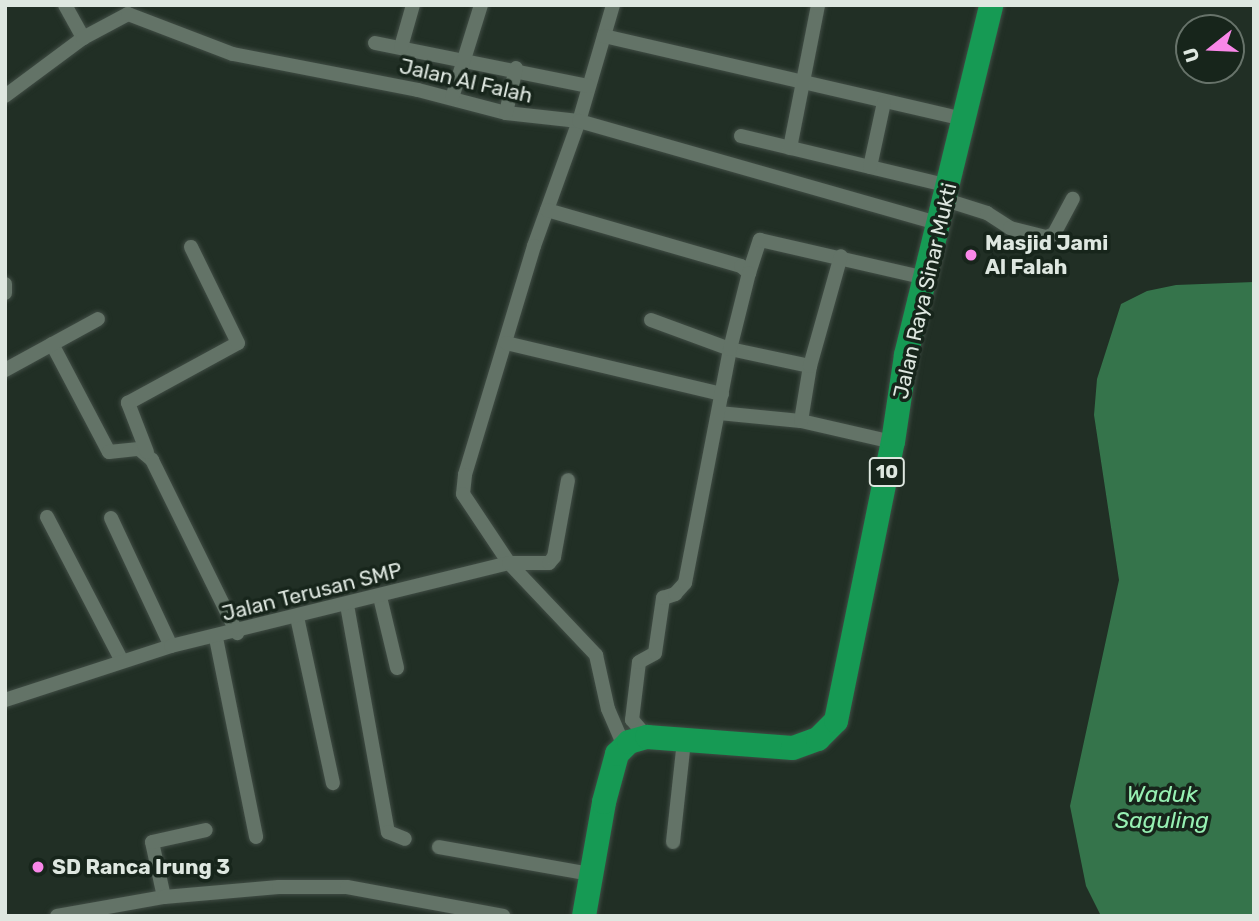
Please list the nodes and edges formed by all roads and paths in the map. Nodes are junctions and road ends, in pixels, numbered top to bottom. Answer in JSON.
{"nodes":[{"id":1,"x":65,"y":5,"type":"edge"},
{"id":2,"x":413,"y":5,"type":"edge"},
{"id":3,"x":481,"y":5,"type":"edge"},
{"id":4,"x":613,"y":5,"type":"edge"},
{"id":5,"x":818,"y":5,"type":"edge"},
{"id":6,"x":991,"y":5,"type":"edge"},
{"id":7,"x":604,"y":36,"type":"junction"},
{"id":8,"x":83,"y":38,"type":"junction"},
{"id":9,"x":375,"y":43,"type":"dead end"},
{"id":10,"x":401,"y":47,"type":"junction"},
{"id":11,"x":464,"y":59,"type":"junction"},
{"id":12,"x":516,"y":68,"type":"junction"},
{"id":13,"x":803,"y":84,"type":"junction"},
{"id":14,"x":589,"y":86,"type":"junction"},
{"id":15,"x":5,"y":96,"type":"edge"},
{"id":16,"x":452,"y":99,"type":"junction"},
{"id":17,"x":884,"y":102,"type":"junction"},
{"id":18,"x":506,"y":113,"type":"junction"},
{"id":19,"x":964,"y":119,"type":"junction"},
{"id":20,"x":579,"y":121,"type":"junction"},
{"id":21,"x":741,"y":136,"type":"dead end"},
{"id":22,"x":789,"y":148,"type":"junction"},
{"id":23,"x":870,"y":167,"type":"junction"},
{"id":24,"x":948,"y":193,"type":"junction"},
{"id":25,"x":1073,"y":200,"type":"dead end"},
{"id":26,"x":547,"y":210,"type":"junction"},
{"id":27,"x":940,"y":224,"type":"junction"},
{"id":28,"x":191,"y":247,"type":"dead end"},
{"id":29,"x":841,"y":256,"type":"junction"},
{"id":30,"x":749,"y":273,"type":"junction"},
{"id":31,"x":926,"y":278,"type":"junction"},
{"id":32,"x":5,"y":284,"type":"edge"},
{"id":33,"x":5,"y":293,"type":"edge"},
{"id":34,"x":98,"y":319,"type":"dead end"},
{"id":35,"x":651,"y":320,"type":"dead end"},
{"id":36,"x":506,"y":343,"type":"junction"},
{"id":37,"x":52,"y":344,"type":"junction"},
{"id":38,"x":730,"y":349,"type":"junction"},
{"id":39,"x":810,"y":366,"type":"junction"},
{"id":40,"x":5,"y":370,"type":"edge"},
{"id":41,"x":722,"y":394,"type":"junction"},
{"id":42,"x":719,"y":413,"type":"junction"},
{"id":43,"x":801,"y":421,"type":"junction"},
{"id":44,"x":893,"y":442,"type":"junction"},
{"id":45,"x":147,"y":452,"type":"junction"},
{"id":46,"x":568,"y":480,"type":"dead end"},
{"id":47,"x":47,"y":517,"type":"dead end"},
{"id":48,"x":111,"y":518,"type":"dead end"},
{"id":49,"x":509,"y":563,"type":"junction"},
{"id":50,"x":380,"y":597,"type":"junction"},
{"id":51,"x":347,"y":605,"type":"junction"},
{"id":52,"x":298,"y":617,"type":"junction"},
{"id":53,"x":237,"y":633,"type":"junction"},
{"id":54,"x":216,"y":638,"type":"junction"},
{"id":55,"x":172,"y":646,"type":"junction"},
{"id":56,"x":122,"y":661,"type":"junction"},
{"id":57,"x":397,"y":668,"type":"dead end"},
{"id":58,"x":5,"y":700,"type":"edge"},
{"id":59,"x":684,"y":740,"type":"junction"},
{"id":60,"x":635,"y":742,"type":"junction"},
{"id":61,"x":333,"y":783,"type":"dead end"},
{"id":62,"x":206,"y":830,"type":"dead end"},
{"id":63,"x":256,"y":836,"type":"dead end"},
{"id":64,"x":405,"y":839,"type":"dead end"},
{"id":65,"x":673,"y":842,"type":"dead end"},
{"id":66,"x":439,"y":847,"type":"dead end"},
{"id":67,"x":590,"y":874,"type":"junction"},
{"id":68,"x":164,"y":897,"type":"junction"},
{"id":69,"x":113,"y":910,"type":"edge"},
{"id":70,"x":57,"y":916,"type":"edge"},
{"id":71,"x":503,"y":916,"type":"edge"},
{"id":72,"x":584,"y":916,"type":"edge"}],
"edges":[{"from":1,"to":8,"type":"street"},
{"from":2,"to":10,"type":"street"},
{"from":3,"to":11,"type":"street"},
{"from":4,"to":7,"type":"street"},
{"from":5,"to":13,"type":"street"},
{"from":6,"to":19,"type":"highway","name":"Jalan Raya Sinar Mukti","number":"10"},
{"from":7,"to":13,"type":"street"},
{"from":7,"to":14,"type":"street"},
{"from":8,"to":15,"type":"street","name":"Jalan Al Falah"},
{"from":8,"to":16,"type":"street","name":"Jalan Al Falah"},
{"from":9,"to":10,"type":"street"},
{"from":10,"to":11,"type":"street"},
{"from":11,"to":12,"type":"street"},
{"from":11,"to":16,"type":"street"},
{"from":12,"to":14,"type":"street"},
{"from":12,"to":18,"type":"street"},
{"from":13,"to":17,"type":"street"},
{"from":13,"to":22,"type":"street"},
{"from":14,"to":20,"type":"street"},
{"from":16,"to":18,"type":"street","name":"Jalan Al Falah"},
{"from":17,"to":19,"type":"street"},
{"from":17,"to":23,"type":"street"},
{"from":18,"to":20,"type":"street","name":"Jalan Al Falah"},
{"from":19,"to":24,"type":"highway","name":"Jalan Raya Sinar Mukti","number":"10"},
{"from":20,"to":26,"type":"street"},
{"from":20,"to":27,"type":"street","name":"Jalan Al Falah"},
{"from":21,"to":22,"type":"street"},
{"from":22,"to":23,"type":"street"},
{"from":23,"to":24,"type":"street"},
{"from":24,"to":25,"type":"street"},
{"from":24,"to":27,"type":"highway","name":"Jalan Raya Sinar Mukti","number":"10"},
{"from":26,"to":30,"type":"street"},
{"from":26,"to":36,"type":"street"},
{"from":27,"to":31,"type":"highway","name":"Jalan Raya Sinar Mukti","number":"10"},
{"from":28,"to":45,"type":"street"},
{"from":29,"to":30,"type":"street"},
{"from":29,"to":31,"type":"street"},
{"from":29,"to":39,"type":"street"},
{"from":30,"to":38,"type":"street"},
{"from":31,"to":44,"type":"highway","name":"Jalan Raya Sinar Mukti","number":"10"},
{"from":32,"to":33,"type":"street"},
{"from":34,"to":37,"type":"street"},
{"from":35,"to":38,"type":"street"},
{"from":36,"to":41,"type":"street"},
{"from":36,"to":49,"type":"street"},
{"from":37,"to":40,"type":"street"},
{"from":37,"to":45,"type":"street"},
{"from":38,"to":39,"type":"street"},
{"from":38,"to":41,"type":"street"},
{"from":39,"to":43,"type":"street"},
{"from":41,"to":42,"type":"street"},
{"from":42,"to":43,"type":"street"},
{"from":42,"to":60,"type":"street"},
{"from":43,"to":44,"type":"street"},
{"from":44,"to":59,"type":"highway","name":"Jalan Raya Sinar Mukti","number":"10"},
{"from":45,"to":53,"type":"street"},
{"from":46,"to":49,"type":"street","name":"Jalan Terusan SMP"},
{"from":47,"to":56,"type":"street"},
{"from":48,"to":55,"type":"street"},
{"from":49,"to":50,"type":"street","name":"Jalan Terusan SMP"},
{"from":49,"to":60,"type":"street"},
{"from":50,"to":51,"type":"street","name":"Jalan Terusan SMP"},
{"from":50,"to":57,"type":"street"},
{"from":51,"to":52,"type":"street","name":"Jalan Terusan SMP"},
{"from":51,"to":64,"type":"street"},
{"from":52,"to":53,"type":"street","name":"Jalan Terusan SMP"},
{"from":52,"to":61,"type":"street"},
{"from":53,"to":54,"type":"street","name":"Jalan Terusan SMP"},
{"from":54,"to":55,"type":"street","name":"Jalan Terusan SMP"},
{"from":54,"to":63,"type":"street"},
{"from":55,"to":56,"type":"street","name":"Jalan Terusan SMP"},
{"from":56,"to":58,"type":"street","name":"Jalan Terusan SMP"},
{"from":59,"to":60,"type":"highway","name":"Jalan Raya Sinar Mukti","number":"10"},
{"from":59,"to":65,"type":"street"},
{"from":60,"to":67,"type":"highway"},
{"from":62,"to":68,"type":"street"},
{"from":66,"to":67,"type":"street"},
{"from":67,"to":72,"type":"highway"},
{"from":68,"to":69,"type":"street"},
{"from":68,"to":71,"type":"street"},
{"from":69,"to":70,"type":"street"}]}
